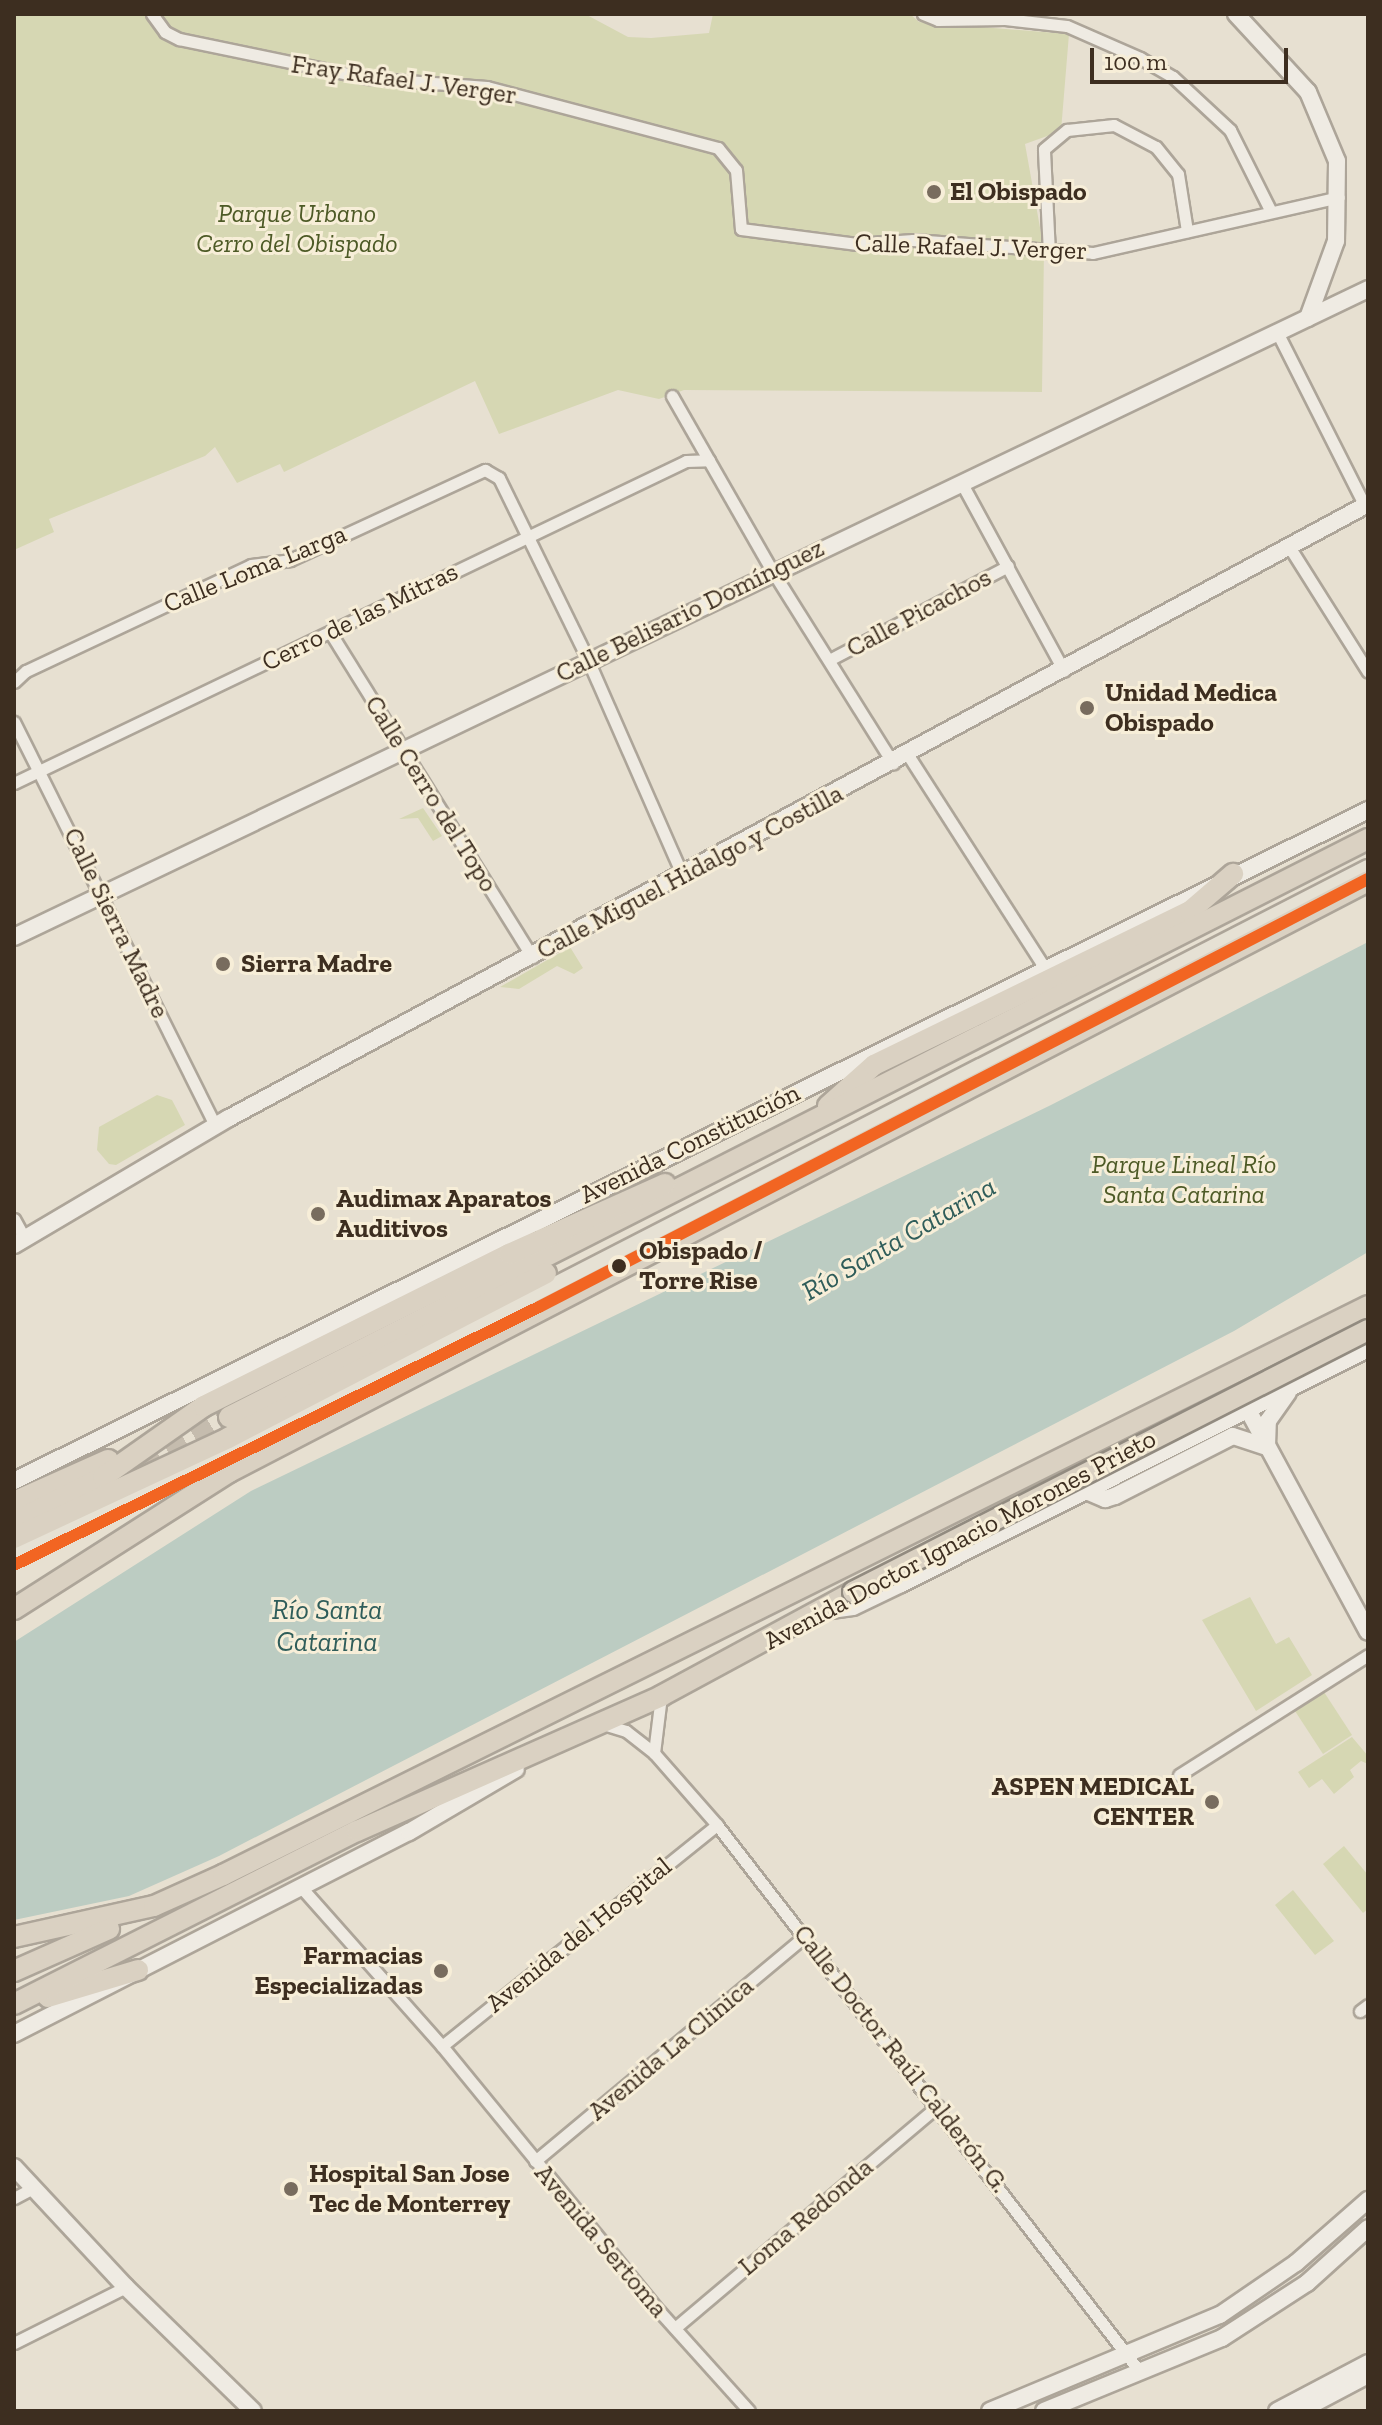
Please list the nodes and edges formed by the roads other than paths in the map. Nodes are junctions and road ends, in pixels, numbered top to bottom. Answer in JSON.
{"nodes":[{"id":1,"x":152,"y":14,"type":"edge"},
{"id":2,"x":923,"y":14,"type":"edge"},
{"id":3,"x":1236,"y":14,"type":"edge"},
{"id":4,"x":1339,"y":197,"type":"junction"},
{"id":5,"x":1270,"y":210,"type":"junction"},
{"id":6,"x":741,"y":229,"type":"joint"},
{"id":7,"x":1187,"y":231,"type":"junction"},
{"id":8,"x":1049,"y":253,"type":"junction"},
{"id":9,"x":1368,"y":289,"type":"edge"},
{"id":10,"x":1308,"y":318,"type":"junction"},
{"id":11,"x":1277,"y":332,"type":"junction"},
{"id":12,"x":672,"y":396,"type":"dead end"},
{"id":13,"x":709,"y":460,"type":"junction"},
{"id":14,"x":961,"y":482,"type":"junction"},
{"id":15,"x":1366,"y":505,"type":"edge"},
{"id":16,"x":526,"y":538,"type":"junction"},
{"id":17,"x":1290,"y":548,"type":"junction"},
{"id":18,"x":1008,"y":566,"type":"junction"},
{"id":19,"x":773,"y":572,"type":"junction"},
{"id":20,"x":330,"y":632,"type":"junction"},
{"id":21,"x":588,"y":660,"type":"junction"},
{"id":22,"x":829,"y":660,"type":"junction"},
{"id":23,"x":1064,"y":671,"type":"junction"},
{"id":24,"x":1368,"y":672,"type":"edge"},
{"id":25,"x":14,"y":682,"type":"edge"},
{"id":26,"x":14,"y":722,"type":"edge"},
{"id":27,"x":404,"y":748,"type":"junction"},
{"id":28,"x":908,"y":755,"type":"junction"},
{"id":29,"x":893,"y":763,"type":"junction"},
{"id":30,"x":40,"y":770,"type":"junction"},
{"id":31,"x":14,"y":783,"type":"edge"},
{"id":32,"x":1368,"y":810,"type":"edge"},
{"id":33,"x":1368,"y":839,"type":"edge"},
{"id":34,"x":1368,"y":869,"type":"edge"},
{"id":35,"x":1233,"y":874,"type":"junction"},
{"id":36,"x":683,"y":876,"type":"junction"},
{"id":37,"x":1368,"y":881,"type":"edge"},
{"id":38,"x":101,"y":893,"type":"junction"},
{"id":39,"x":14,"y":937,"type":"edge"},
{"id":40,"x":532,"y":957,"type":"junction"},
{"id":41,"x":1044,"y":967,"type":"junction"},
{"id":42,"x":821,"y":1116,"type":"junction"},
{"id":43,"x":215,"y":1126,"type":"junction"},
{"id":44,"x":737,"y":1161,"type":"junction"},
{"id":45,"x":632,"y":1215,"type":"junction"},
{"id":46,"x":14,"y":1219,"type":"edge"},
{"id":47,"x":20,"y":1242,"type":"edge"},
{"id":48,"x":1368,"y":1306,"type":"edge"},
{"id":49,"x":1368,"y":1330,"type":"edge"},
{"id":50,"x":1368,"y":1349,"type":"edge"},
{"id":51,"x":1289,"y":1389,"type":"junction"},
{"id":52,"x":1248,"y":1410,"type":"junction"},
{"id":53,"x":229,"y":1417,"type":"tunnel mouth"},
{"id":54,"x":142,"y":1447,"type":"junction"},
{"id":55,"x":1267,"y":1448,"type":"junction"},
{"id":56,"x":14,"y":1481,"type":"edge"},
{"id":57,"x":1086,"y":1491,"type":"junction"},
{"id":58,"x":14,"y":1502,"type":"edge"},
{"id":59,"x":14,"y":1522,"type":"edge"},
{"id":60,"x":14,"y":1538,"type":"edge"},
{"id":61,"x":14,"y":1555,"type":"edge"},
{"id":62,"x":14,"y":1609,"type":"edge"},
{"id":63,"x":819,"y":1611,"type":"junction"},
{"id":64,"x":1368,"y":1632,"type":"edge"},
{"id":65,"x":1368,"y":1655,"type":"edge"},
{"id":66,"x":661,"y":1696,"type":"junction"},
{"id":67,"x":561,"y":1708,"type":"junction"},
{"id":68,"x":603,"y":1724,"type":"junction"},
{"id":69,"x":551,"y":1746,"type":"junction"},
{"id":70,"x":654,"y":1753,"type":"junction"},
{"id":71,"x":1179,"y":1775,"type":"dead end"},
{"id":72,"x":717,"y":1825,"type":"junction"},
{"id":73,"x":357,"y":1831,"type":"junction"},
{"id":74,"x":300,"y":1886,"type":"junction"},
{"id":75,"x":154,"y":1906,"type":"junction"},
{"id":76,"x":806,"y":1935,"type":"junction"},
{"id":77,"x":14,"y":1937,"type":"edge"},
{"id":78,"x":138,"y":1970,"type":"junction"},
{"id":79,"x":14,"y":1971,"type":"edge"},
{"id":80,"x":14,"y":2006,"type":"edge"},
{"id":81,"x":14,"y":2034,"type":"edge"},
{"id":82,"x":442,"y":2046,"type":"junction"},
{"id":83,"x":938,"y":2106,"type":"junction"},
{"id":84,"x":535,"y":2161,"type":"junction"},
{"id":85,"x":14,"y":2167,"type":"edge"},
{"id":86,"x":33,"y":2188,"type":"junction"},
{"id":87,"x":14,"y":2198,"type":"edge"},
{"id":88,"x":1368,"y":2200,"type":"edge"},
{"id":89,"x":1368,"y":2228,"type":"edge"},
{"id":90,"x":126,"y":2287,"type":"junction"},
{"id":91,"x":675,"y":2328,"type":"junction"},
{"id":92,"x":14,"y":2343,"type":"edge"},
{"id":93,"x":1129,"y":2353,"type":"junction"},
{"id":94,"x":1368,"y":2363,"type":"edge"},
{"id":95,"x":1140,"y":2372,"type":"junction"},
{"id":96,"x":1368,"y":2375,"type":"edge"},
{"id":97,"x":253,"y":2411,"type":"edge"},
{"id":98,"x":749,"y":2411,"type":"edge"},
{"id":99,"x":990,"y":2411,"type":"edge"},
{"id":100,"x":1044,"y":2411,"type":"edge"},
{"id":101,"x":1277,"y":2411,"type":"edge"},
{"id":102,"x":1300,"y":2411,"type":"edge"}],
"edges":[{"from":1,"to":6,"type":"street","name":"Fray Rafael J. Verger"},
{"from":2,"to":5,"type":"street"},
{"from":3,"to":4,"type":"street"},
{"from":4,"to":5,"type":"street","name":"Calle Rafael J. Verger"},
{"from":4,"to":10,"type":"street"},
{"from":5,"to":7,"type":"street","name":"Calle Rafael J. Verger"},
{"from":6,"to":8,"type":"street","name":"Calle Rafael J. Verger"},
{"from":7,"to":8,"type":"street","name":"Calle Rafael J. Verger"},
{"from":7,"to":8,"type":"street"},
{"from":9,"to":10,"type":"street","name":"Calle Belisario Domínguez"},
{"from":10,"to":11,"type":"street","name":"Calle Belisario Domínguez"},
{"from":11,"to":14,"type":"street","name":"Calle Belisario Domínguez"},
{"from":11,"to":15,"type":"street"},
{"from":12,"to":13,"type":"street"},
{"from":13,"to":16,"type":"street","name":"Cerro de las Mitras"},
{"from":13,"to":19,"type":"street"},
{"from":14,"to":18,"type":"street"},
{"from":14,"to":19,"type":"street","name":"Calle Belisario Domínguez"},
{"from":15,"to":17,"type":"street","name":"Calle Miguel Hidalgo y Costilla"},
{"from":16,"to":20,"type":"street","name":"Cerro de las Mitras"},
{"from":16,"to":21,"type":"street"},
{"from":16,"to":25,"type":"street","name":"Calle Loma Larga"},
{"from":17,"to":23,"type":"street","name":"Calle Miguel Hidalgo y Costilla"},
{"from":17,"to":24,"type":"street"},
{"from":18,"to":22,"type":"street","name":"Calle Picachos"},
{"from":18,"to":23,"type":"street"},
{"from":19,"to":21,"type":"street","name":"Calle Belisario Domínguez"},
{"from":19,"to":22,"type":"street"},
{"from":20,"to":27,"type":"street","name":"Calle Cerro del Topo"},
{"from":20,"to":30,"type":"street","name":"Cerro de las Mitras"},
{"from":21,"to":27,"type":"street","name":"Calle Belisario Domínguez"},
{"from":21,"to":36,"type":"street"},
{"from":22,"to":29,"type":"street"},
{"from":23,"to":28,"type":"street","name":"Calle Miguel Hidalgo y Costilla"},
{"from":26,"to":30,"type":"street","name":"Calle Sierra Madre"},
{"from":27,"to":38,"type":"street","name":"Calle Belisario Domínguez"},
{"from":27,"to":40,"type":"street","name":"Calle Cerro del Topo"},
{"from":28,"to":29,"type":"street","name":"Calle Miguel Hidalgo y Costilla"},
{"from":28,"to":41,"type":"street"},
{"from":29,"to":36,"type":"street","name":"Calle Miguel Hidalgo y Costilla"},
{"from":30,"to":31,"type":"street","name":"Cerro de las Mitras"},
{"from":30,"to":38,"type":"street","name":"Calle Sierra Madre"},
{"from":32,"to":35,"type":"street","name":"Avenida Constitución"},
{"from":33,"to":42,"type":"highway","name":"Avenida Constitución"},
{"from":34,"to":61,"type":"main road"},
{"from":35,"to":41,"type":"street","name":"Avenida Constitución"},
{"from":35,"to":42,"type":"highway"},
{"from":36,"to":40,"type":"street","name":"Calle Miguel Hidalgo y Costilla"},
{"from":37,"to":62,"type":"highway"},
{"from":38,"to":39,"type":"street","name":"Calle Belisario Domínguez"},
{"from":38,"to":43,"type":"street","name":"Calle Sierra Madre"},
{"from":40,"to":43,"type":"street","name":"Calle Miguel Hidalgo y Costilla"},
{"from":41,"to":56,"type":"street","name":"Avenida Constitución"},
{"from":42,"to":44,"type":"highway","name":"Avenida Constitución"},
{"from":43,"to":47,"type":"street","name":"Calle Miguel Hidalgo y Costilla"},
{"from":44,"to":45,"type":"highway","name":"Avenida Constitución"},
{"from":44,"to":54,"type":"highway"},
{"from":45,"to":53,"type":"highway","name":"Avenida Constitución"},
{"from":45,"to":60,"type":"highway"},
{"from":46,"to":47,"type":"street"},
{"from":48,"to":52,"type":"highway"},
{"from":48,"to":67,"type":"highway","name":"Avenida Doctor Ignacio Morones Prieto"},
{"from":49,"to":63,"type":"highway","name":"Avenida Doctor Ignacio Morones Prieto","bridge":true},
{"from":50,"to":51,"type":"street"},
{"from":51,"to":52,"type":"street"},
{"from":51,"to":55,"type":"street"},
{"from":52,"to":55,"type":"street"},
{"from":52,"to":57,"type":"street"},
{"from":54,"to":58,"type":"highway"},
{"from":54,"to":59,"type":"highway"},
{"from":55,"to":57,"type":"street"},
{"from":55,"to":64,"type":"street"},
{"from":57,"to":63,"type":"street"},
{"from":63,"to":66,"type":"highway","name":"Avenida Doctor Ignacio Morones Prieto"},
{"from":65,"to":71,"type":"street"},
{"from":66,"to":68,"type":"highway","name":"Avenida Doctor Ignacio Morones Prieto"},
{"from":66,"to":70,"type":"street"},
{"from":67,"to":73,"type":"highway","name":"Avenida Doctor Ignacio Morones Prieto"},
{"from":67,"to":75,"type":"highway","name":"Avenida Doctor Ignacio Morones Prieto"},
{"from":68,"to":69,"type":"highway","name":"Avenida Doctor Ignacio Morones Prieto"},
{"from":68,"to":70,"type":"street","name":"Calle Doctor Raúl Calderón G."},
{"from":69,"to":73,"type":"highway","name":"Avenida Doctor Ignacio Morones Prieto"},
{"from":69,"to":74,"type":"street"},
{"from":70,"to":72,"type":"street","name":"Calle Doctor Raúl Calderón G."},
{"from":72,"to":76,"type":"street","name":"Calle Doctor Raúl Calderón G."},
{"from":72,"to":82,"type":"street","name":"Avenida del Hospital"},
{"from":73,"to":80,"type":"highway"},
{"from":74,"to":78,"type":"street"},
{"from":74,"to":82,"type":"street","name":"Avenida Sertoma"},
{"from":75,"to":77,"type":"highway","name":"Avenida Doctor Ignacio Morones Prieto"},
{"from":75,"to":79,"type":"highway"},
{"from":76,"to":83,"type":"street","name":"Calle Doctor Raúl Calderón G."},
{"from":76,"to":84,"type":"street","name":"Avenida La Clinica"},
{"from":78,"to":80,"type":"highway"},
{"from":78,"to":81,"type":"street"},
{"from":82,"to":84,"type":"street","name":"Avenida Sertoma"},
{"from":83,"to":91,"type":"street","name":"Loma Redonda"},
{"from":83,"to":93,"type":"street","name":"Calle Doctor Raúl Calderón G."},
{"from":84,"to":91,"type":"street","name":"Avenida Sertoma"},
{"from":85,"to":86,"type":"street"},
{"from":86,"to":87,"type":"street"},
{"from":86,"to":90,"type":"street"},
{"from":88,"to":93,"type":"street"},
{"from":89,"to":95,"type":"street"},
{"from":90,"to":92,"type":"street"},
{"from":90,"to":97,"type":"street"},
{"from":91,"to":98,"type":"street","name":"Avenida Sertoma"},
{"from":93,"to":95,"type":"street","name":"Calle Doctor Raúl Calderón G."},
{"from":93,"to":99,"type":"street"},
{"from":94,"to":101,"type":"street"},
{"from":95,"to":100,"type":"street"},
{"from":96,"to":102,"type":"street"}]}
